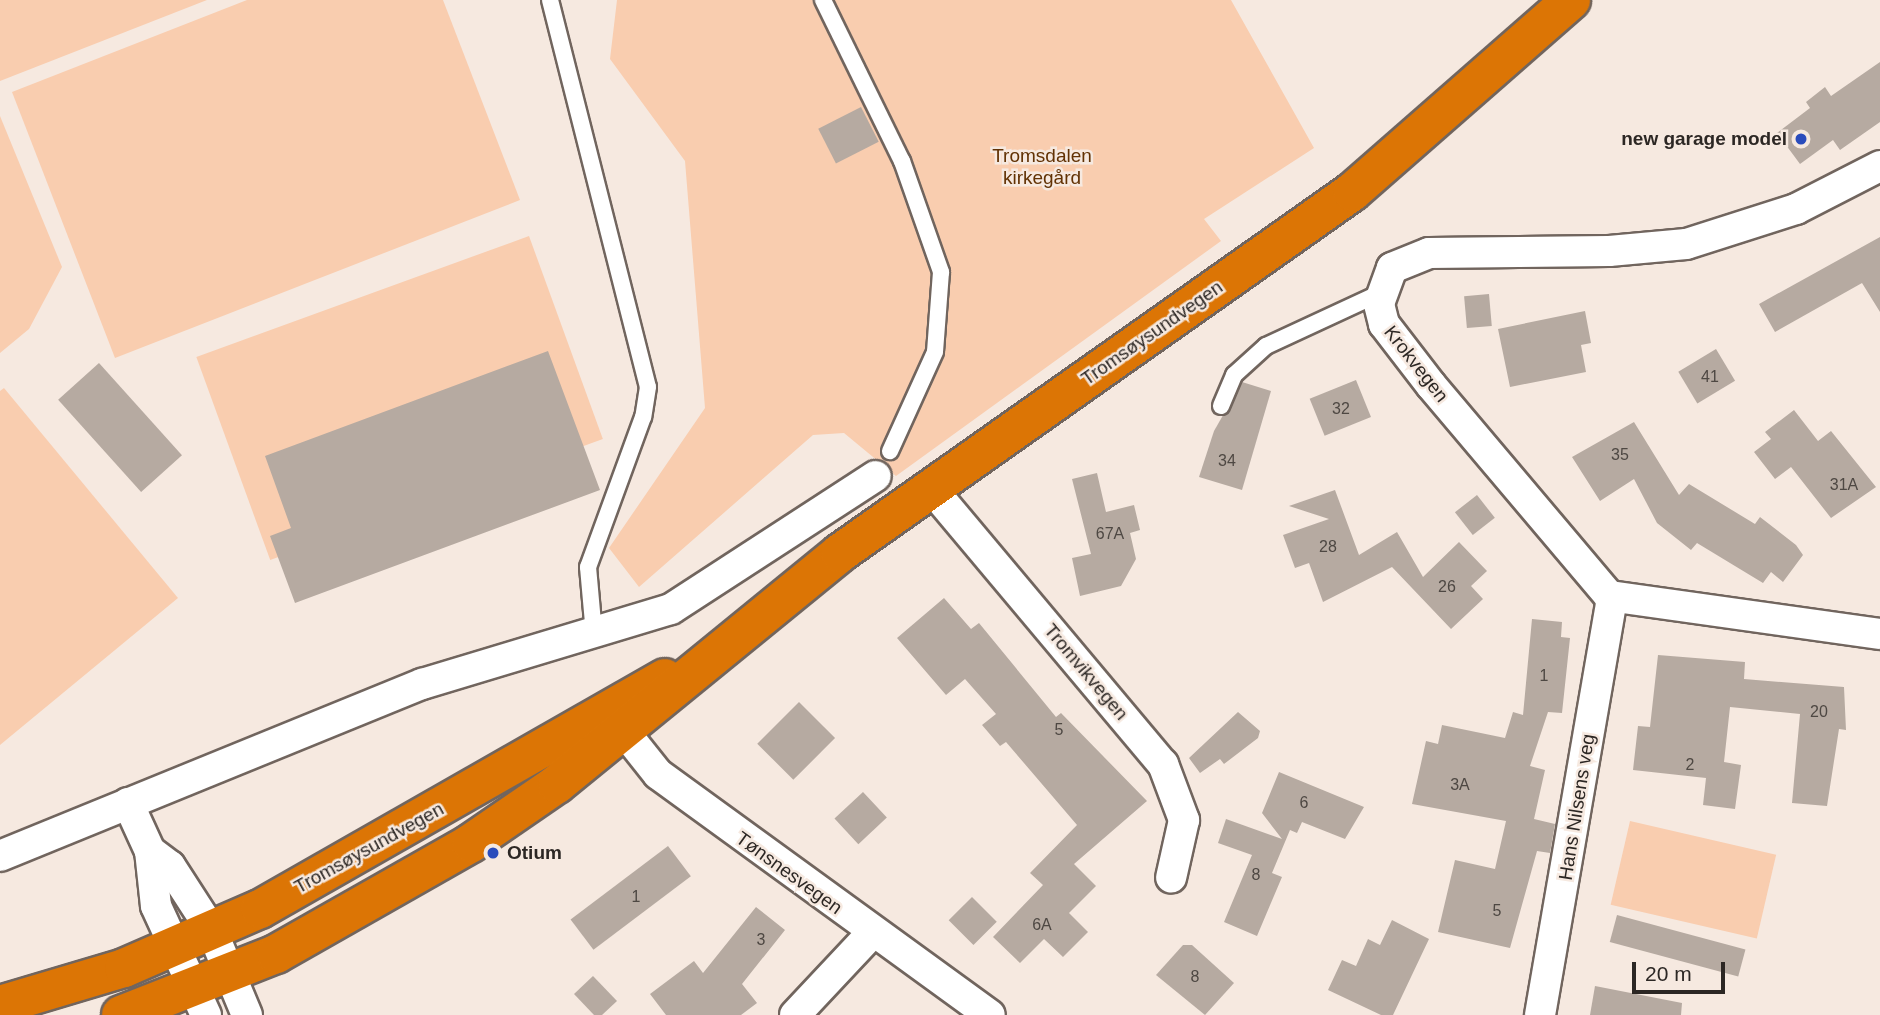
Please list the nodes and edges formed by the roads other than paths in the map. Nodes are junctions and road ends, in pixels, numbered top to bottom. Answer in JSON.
{"nodes":[{"id":1,"x":550,"y":0,"type":"edge"},
{"id":2,"x":823,"y":0,"type":"edge"},
{"id":3,"x":1571,"y":0,"type":"edge"},
{"id":4,"x":1880,"y":166,"type":"edge"},
{"id":5,"x":1380,"y":293,"type":"junction"},
{"id":6,"x":1221,"y":406,"type":"dead end"},
{"id":7,"x":883,"y":464,"type":"joint"},
{"id":8,"x":932,"y":488,"type":"junction"},
{"id":9,"x":1612,"y":598,"type":"junction"},
{"id":10,"x":594,"y":634,"type":"junction"},
{"id":11,"x":1880,"y":634,"type":"edge"},
{"id":12,"x":617,"y":721,"type":"junction"},
{"id":13,"x":128,"y":803,"type":"junction"},
{"id":14,"x":150,"y":851,"type":"junction"},
{"id":15,"x":0,"y":856,"type":"edge"},
{"id":16,"x":1171,"y":878,"type":"dead end"},
{"id":17,"x":212,"y":931,"type":"junction"},
{"id":18,"x":872,"y":933,"type":"junction"},
{"id":19,"x":172,"y":948,"type":"junction"},
{"id":20,"x":232,"y":974,"type":"junction"},
{"id":21,"x":199,"y":1003,"type":"edge"},
{"id":22,"x":0,"y":1005,"type":"edge"},
{"id":23,"x":121,"y":1015,"type":"edge"},
{"id":24,"x":247,"y":1015,"type":"edge"},
{"id":25,"x":794,"y":1015,"type":"edge"},
{"id":26,"x":990,"y":1015,"type":"edge"},
{"id":27,"x":1539,"y":1015,"type":"edge"}],
"edges":[{"from":1,"to":10,"type":"lane"},
{"from":2,"to":7,"type":"lane"},
{"from":3,"to":8,"type":"highway","name":"Tromsøysundvegen"},
{"from":4,"to":5,"type":"street"},
{"from":5,"to":6,"type":"lane"},
{"from":5,"to":9,"type":"street","name":"Krokvegen"},
{"from":7,"to":10,"type":"street"},
{"from":8,"to":12,"type":"highway","name":"Tromsøysundvegen"},
{"from":8,"to":16,"type":"street","name":"Tromvikvegen"},
{"from":9,"to":11,"type":"street"},
{"from":9,"to":27,"type":"street","name":"Hans Nilsens veg"},
{"from":10,"to":13,"type":"street"},
{"from":12,"to":17,"type":"highway","name":"Tromsøysundvegen"},
{"from":12,"to":18,"type":"street","name":"Tønsnesvegen"},
{"from":12,"to":20,"type":"highway","name":"Tromsøysundvegen"},
{"from":13,"to":14,"type":"street"},
{"from":13,"to":15,"type":"street"},
{"from":14,"to":17,"type":"street"},
{"from":14,"to":19,"type":"street"},
{"from":17,"to":19,"type":"highway","name":"Tromsøysundvegen"},
{"from":17,"to":20,"type":"street"},
{"from":18,"to":25,"type":"street"},
{"from":18,"to":26,"type":"street","name":"Tønsnesvegen"},
{"from":19,"to":21,"type":"street"},
{"from":19,"to":22,"type":"highway","name":"Tromsøysundvegen"},
{"from":20,"to":21,"type":"highway","name":"Tromsøysundvegen"},
{"from":20,"to":24,"type":"street"},
{"from":21,"to":23,"type":"highway","name":"Tromsøysundvegen"}]}
